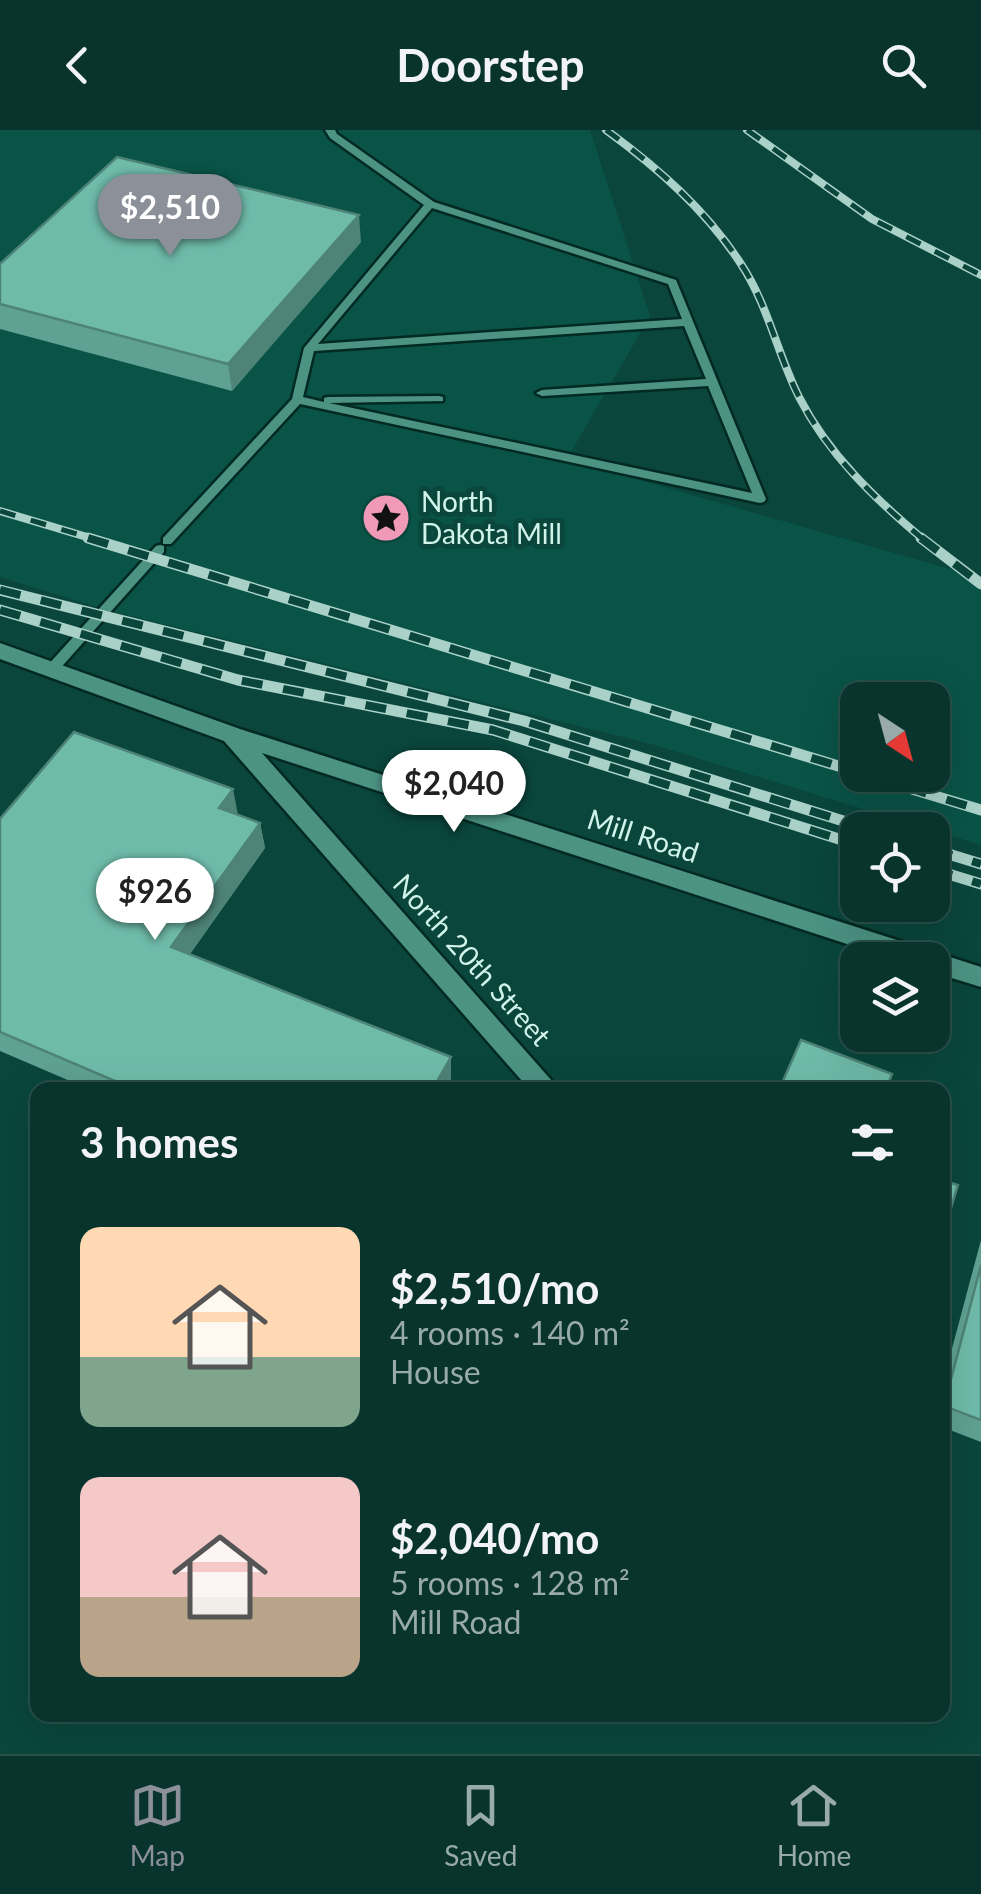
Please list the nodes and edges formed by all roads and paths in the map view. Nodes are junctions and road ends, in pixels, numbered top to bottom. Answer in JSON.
{"nodes":[{"id":1,"x":330,"y":130,"type":"edge"},
{"id":2,"x":430,"y":204,"type":"junction"},
{"id":3,"x":688,"y":322,"type":"junction"},
{"id":4,"x":309,"y":348,"type":"junction"},
{"id":5,"x":712,"y":382,"type":"junction"},
{"id":6,"x":542,"y":392,"type":"dead end"},
{"id":7,"x":439,"y":399,"type":"dead end"},
{"id":8,"x":296,"y":400,"type":"junction"},
{"id":9,"x":0,"y":651,"type":"edge"},
{"id":10,"x":51,"y":670,"type":"junction"},
{"id":11,"x":232,"y":735,"type":"junction"},
{"id":12,"x":871,"y":942,"type":"edge"},
{"id":13,"x":950,"y":967,"type":"edge"},
{"id":14,"x":981,"y":977,"type":"edge"},
{"id":15,"x":541,"y":1082,"type":"edge"}],
"edges":[{"from":1,"to":2,"type":"lane"},
{"from":2,"to":3,"type":"lane"},
{"from":2,"to":4,"type":"lane"},
{"from":3,"to":4,"type":"lane"},
{"from":3,"to":5,"type":"lane"},
{"from":4,"to":8,"type":"lane"},
{"from":5,"to":6,"type":"lane"},
{"from":5,"to":8,"type":"lane"},
{"from":7,"to":8,"type":"lane"},
{"from":8,"to":10,"type":"lane"},
{"from":9,"to":10,"type":"street","name":"Mill Road"},
{"from":10,"to":11,"type":"street","name":"Mill Road"},
{"from":11,"to":12,"type":"street","name":"Mill Road"},
{"from":11,"to":15,"type":"street","name":"North 20th Street"},
{"from":13,"to":14,"type":"street","name":"Mill Road"}]}
